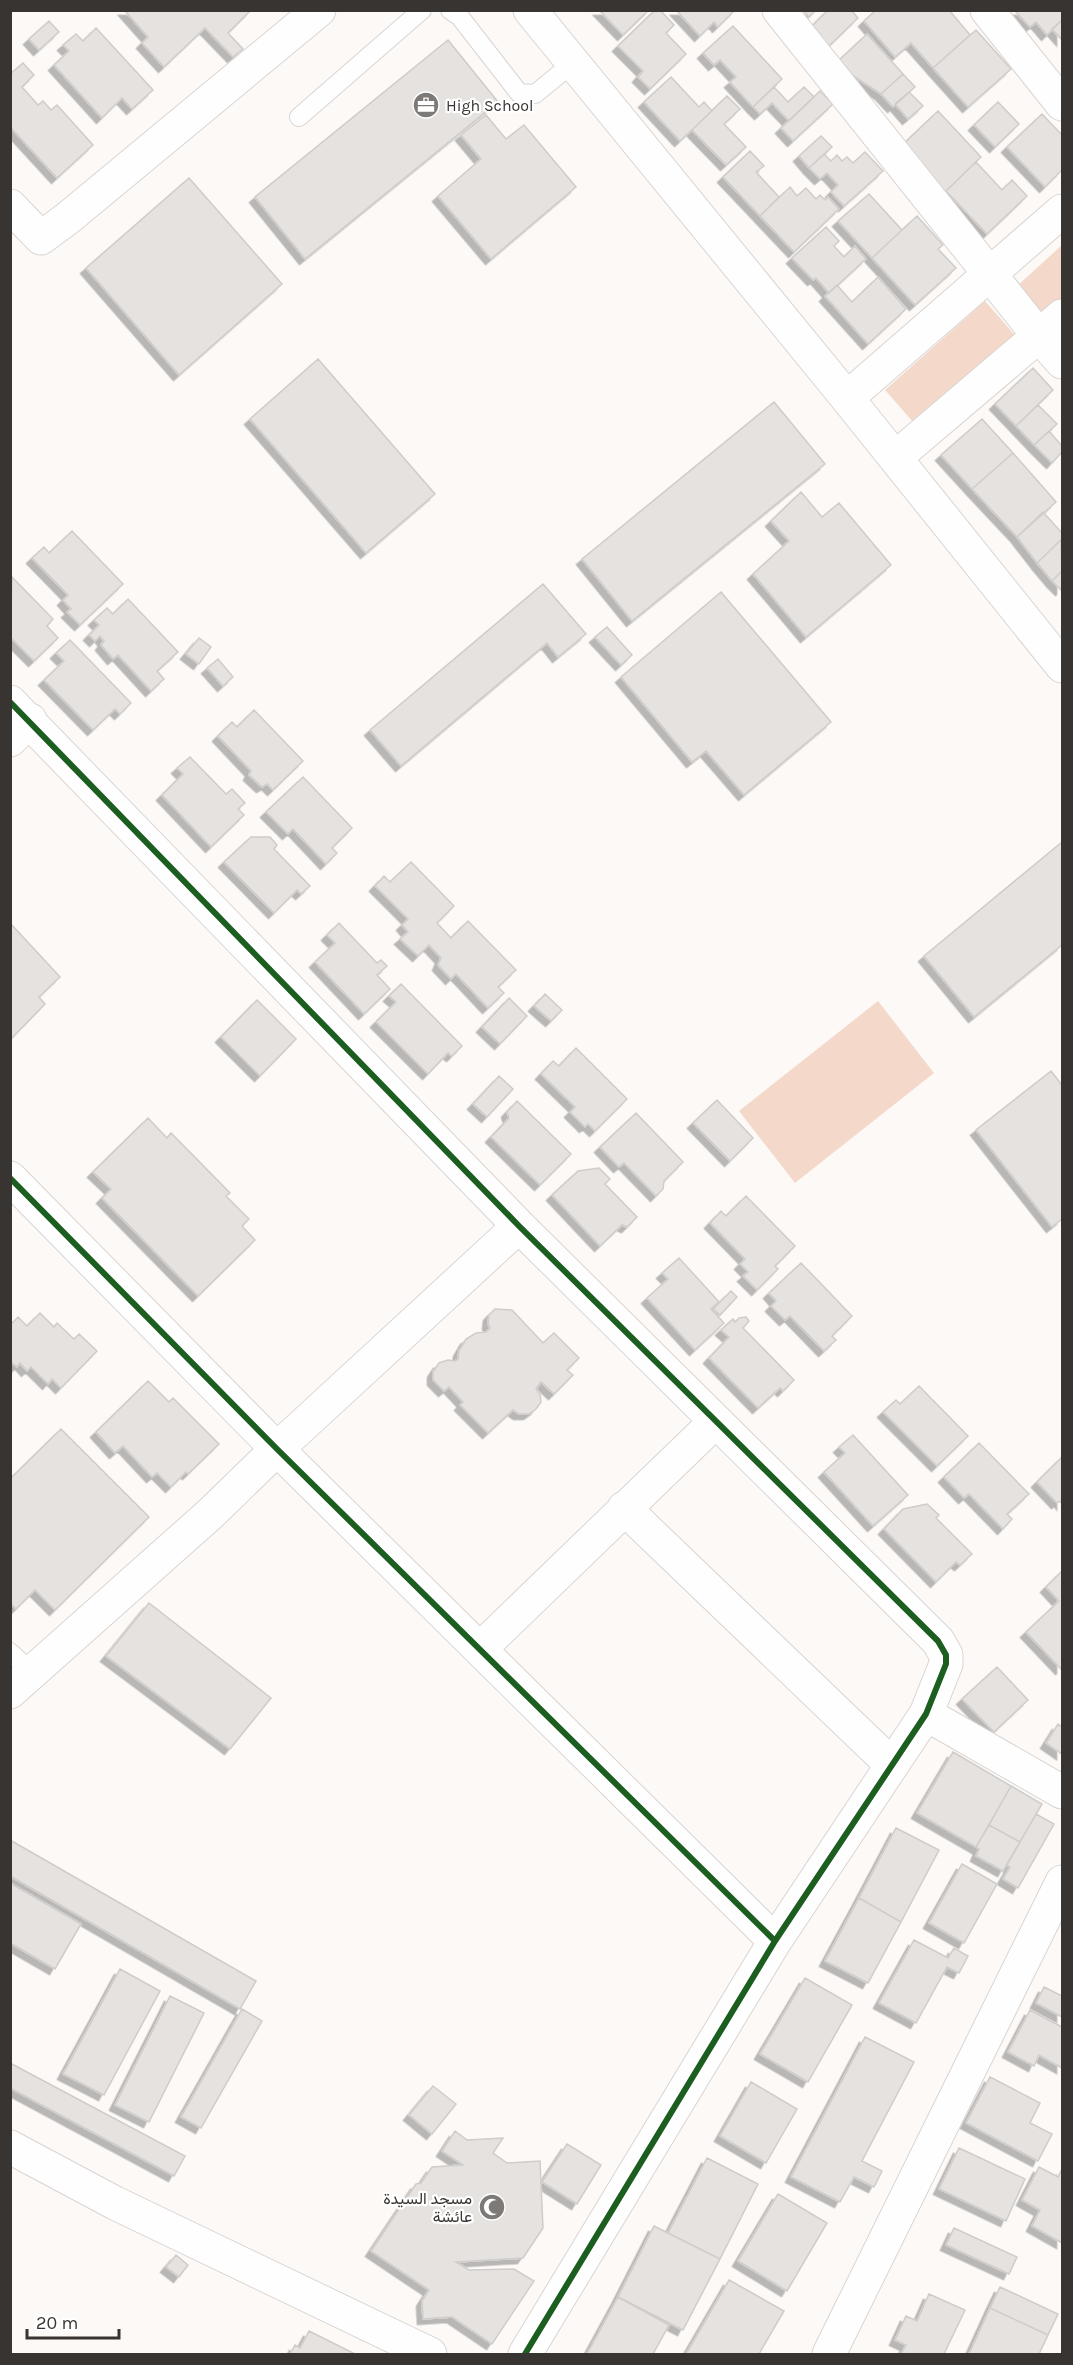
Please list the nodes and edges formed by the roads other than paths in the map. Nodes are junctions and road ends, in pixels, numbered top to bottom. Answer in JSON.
{"nodes":[{"id":1,"x":319,"y":10,"type":"edge"},
{"id":2,"x":422,"y":10,"type":"edge"},
{"id":3,"x":450,"y":10,"type":"edge"},
{"id":4,"x":778,"y":10,"type":"edge"},
{"id":5,"x":987,"y":10,"type":"edge"},
{"id":6,"x":536,"y":13,"type":"edge"},
{"id":7,"x":573,"y":63,"type":"junction"},
{"id":8,"x":1062,"y":104,"type":"edge"},
{"id":9,"x":299,"y":117,"type":"dead end"},
{"id":10,"x":10,"y":206,"type":"edge"},
{"id":11,"x":1062,"y":211,"type":"edge"},
{"id":12,"x":990,"y":273,"type":"junction"},
{"id":13,"x":1051,"y":326,"type":"edge"},
{"id":14,"x":1062,"y":362,"type":"edge"},
{"id":15,"x":847,"y":398,"type":"junction"},
{"id":16,"x":895,"y":458,"type":"junction"},
{"id":17,"x":1062,"y":666,"type":"edge"},
{"id":18,"x":17,"y":721,"type":"edge"},
{"id":19,"x":10,"y":1178,"type":"edge"},
{"id":20,"x":519,"y":1226,"type":"junction"},
{"id":21,"x":716,"y":1421,"type":"junction"},
{"id":22,"x":277,"y":1449,"type":"junction"},
{"id":23,"x":624,"y":1508,"type":"junction"},
{"id":24,"x":480,"y":1649,"type":"junction"},
{"id":25,"x":17,"y":1672,"type":"edge"},
{"id":26,"x":926,"y":1714,"type":"junction"},
{"id":27,"x":892,"y":1765,"type":"junction"},
{"id":28,"x":1062,"y":1792,"type":"edge"},
{"id":29,"x":1062,"y":1882,"type":"edge"},
{"id":30,"x":775,"y":1941,"type":"junction"},
{"id":31,"x":10,"y":2147,"type":"edge"},
{"id":32,"x":430,"y":2355,"type":"edge"},
{"id":33,"x":525,"y":2355,"type":"edge"},
{"id":34,"x":829,"y":2355,"type":"edge"}],
"edges":[{"from":1,"to":10,"type":"street"},
{"from":2,"to":9,"type":"lane"},
{"from":3,"to":7,"type":"lane"},
{"from":4,"to":12,"type":"street"},
{"from":5,"to":8,"type":"street"},
{"from":6,"to":7,"type":"street"},
{"from":7,"to":15,"type":"street"},
{"from":11,"to":12,"type":"street"},
{"from":12,"to":13,"type":"street"},
{"from":12,"to":15,"type":"street"},
{"from":13,"to":14,"type":"street"},
{"from":13,"to":16,"type":"street"},
{"from":15,"to":16,"type":"street"},
{"from":16,"to":17,"type":"street"},
{"from":18,"to":20,"type":"street"},
{"from":19,"to":22,"type":"street"},
{"from":20,"to":21,"type":"street"},
{"from":20,"to":22,"type":"street"},
{"from":21,"to":23,"type":"street"},
{"from":21,"to":26,"type":"street"},
{"from":22,"to":24,"type":"street"},
{"from":22,"to":25,"type":"street"},
{"from":23,"to":24,"type":"street"},
{"from":23,"to":27,"type":"street"},
{"from":24,"to":30,"type":"street"},
{"from":26,"to":27,"type":"street"},
{"from":26,"to":28,"type":"street"},
{"from":27,"to":30,"type":"street"},
{"from":29,"to":34,"type":"street"},
{"from":30,"to":33,"type":"street"},
{"from":31,"to":32,"type":"street"}]}
